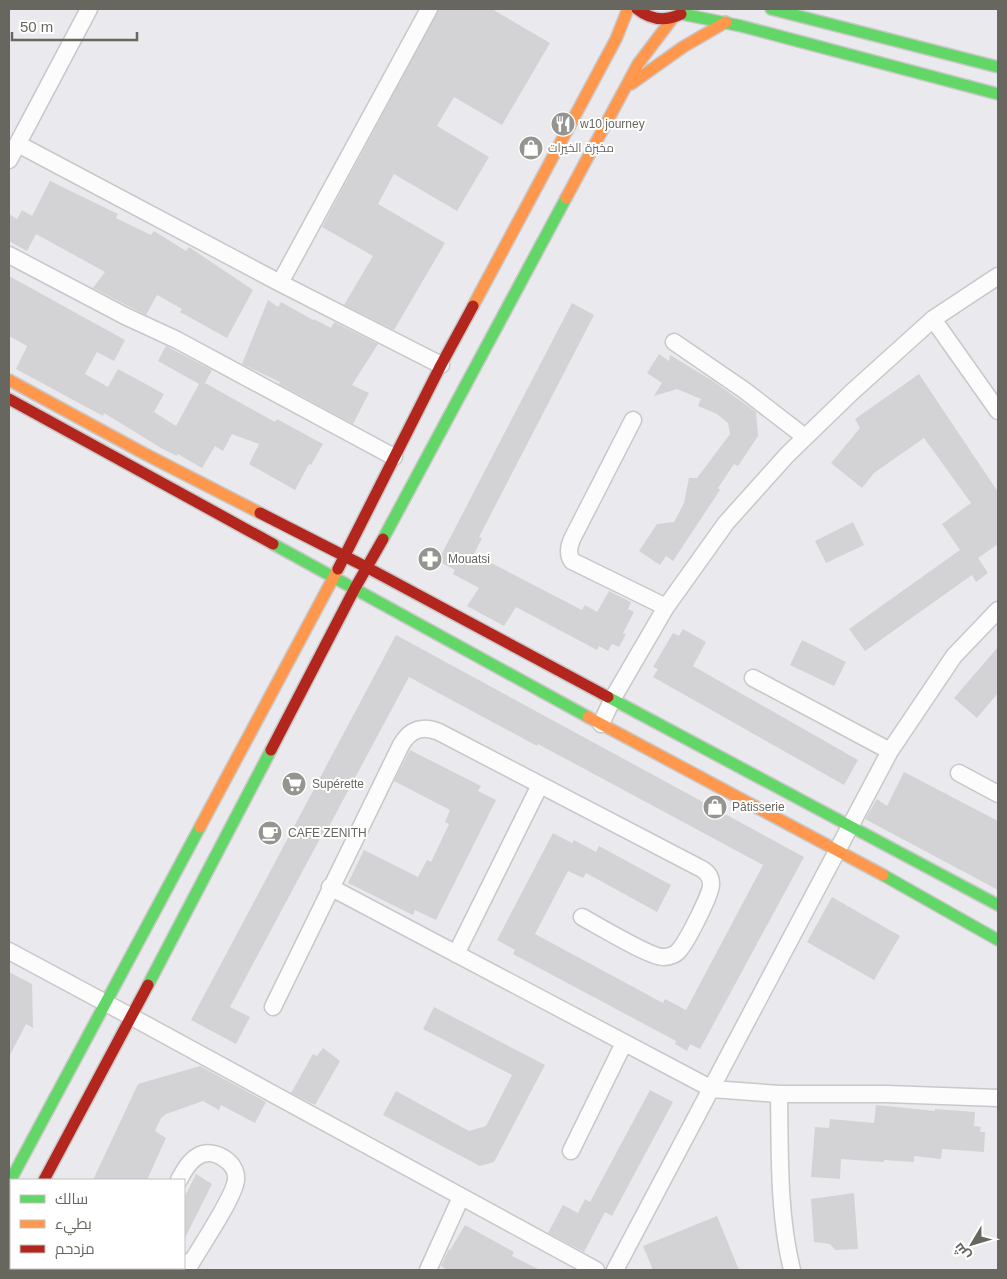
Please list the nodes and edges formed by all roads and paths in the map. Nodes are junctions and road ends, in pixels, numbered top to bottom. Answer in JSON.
{"nodes":[{"id":1,"x":89,"y":9,"type":"edge"},
{"id":2,"x":429,"y":9,"type":"edge"},
{"id":3,"x":628,"y":9,"type":"edge"},
{"id":4,"x":637,"y":9,"type":"edge"},
{"id":5,"x":771,"y":9,"type":"edge"},
{"id":6,"x":681,"y":14,"type":"edge"},
{"id":7,"x":726,"y":22,"type":"junction"},
{"id":8,"x":998,"y":67,"type":"edge"},
{"id":9,"x":625,"y":90,"type":"junction"},
{"id":10,"x":998,"y":94,"type":"edge"},
{"id":11,"x":18,"y":144,"type":"junction"},
{"id":12,"x":9,"y":160,"type":"edge"},
{"id":13,"x":9,"y":255,"type":"edge"},
{"id":14,"x":998,"y":276,"type":"edge"},
{"id":15,"x":280,"y":283,"type":"junction"},
{"id":16,"x":933,"y":319,"type":"junction"},
{"id":17,"x":674,"y":342,"type":"dead end"},
{"id":18,"x":441,"y":365,"type":"junction"},
{"id":19,"x":9,"y":380,"type":"edge"},
{"id":20,"x":9,"y":399,"type":"edge"},
{"id":21,"x":998,"y":411,"type":"edge"},
{"id":22,"x":633,"y":420,"type":"dead end"},
{"id":23,"x":805,"y":437,"type":"junction"},
{"id":24,"x":394,"y":457,"type":"junction"},
{"id":25,"x":343,"y":556,"type":"junction"},
{"id":26,"x":368,"y":568,"type":"junction"},
{"id":27,"x":334,"y":578,"type":"junction"},
{"id":28,"x":355,"y":588,"type":"junction"},
{"id":29,"x":666,"y":606,"type":"junction"},
{"id":30,"x":998,"y":610,"type":"edge"},
{"id":31,"x":753,"y":678,"type":"dead end"},
{"id":32,"x":613,"y":698,"type":"junction"},
{"id":33,"x":601,"y":724,"type":"junction"},
{"id":34,"x":890,"y":751,"type":"junction"},
{"id":35,"x":959,"y":773,"type":"dead end"},
{"id":36,"x":540,"y":785,"type":"junction"},
{"id":37,"x":998,"y":794,"type":"edge"},
{"id":38,"x":849,"y":825,"type":"junction"},
{"id":39,"x":837,"y":850,"type":"junction"},
{"id":40,"x":330,"y":888,"type":"junction"},
{"id":41,"x":998,"y":905,"type":"edge"},
{"id":42,"x":582,"y":917,"type":"dead end"},
{"id":43,"x":998,"y":940,"type":"edge"},
{"id":44,"x":9,"y":951,"type":"edge"},
{"id":45,"x":456,"y":954,"type":"junction"},
{"id":46,"x":106,"y":1003,"type":"junction"},
{"id":47,"x":273,"y":1007,"type":"dead end"},
{"id":48,"x":130,"y":1016,"type":"junction"},
{"id":49,"x":624,"y":1043,"type":"junction"},
{"id":50,"x":712,"y":1090,"type":"junction"},
{"id":51,"x":779,"y":1094,"type":"junction"},
{"id":52,"x":998,"y":1098,"type":"edge"},
{"id":53,"x":570,"y":1151,"type":"dead end"},
{"id":54,"x":11,"y":1179,"type":"edge"},
{"id":55,"x":45,"y":1179,"type":"edge"},
{"id":56,"x":180,"y":1179,"type":"edge"},
{"id":57,"x":462,"y":1197,"type":"junction"},
{"id":58,"x":187,"y":1266,"type":"edge"},
{"id":59,"x":428,"y":1270,"type":"edge"},
{"id":60,"x":596,"y":1270,"type":"edge"},
{"id":61,"x":615,"y":1270,"type":"edge"},
{"id":62,"x":792,"y":1270,"type":"edge"}],
"edges":[{"from":1,"to":11,"type":"street"},
{"from":2,"to":15,"type":"street"},
{"from":3,"to":18,"type":"main road"},
{"from":4,"to":6,"type":"main road"},
{"from":5,"to":8,"type":"main road"},
{"from":6,"to":7,"type":"main road"},
{"from":6,"to":9,"type":"main road"},
{"from":7,"to":9,"type":"main road"},
{"from":7,"to":10,"type":"main road"},
{"from":9,"to":26,"type":"main road"},
{"from":11,"to":12,"type":"street"},
{"from":11,"to":15,"type":"street"},
{"from":13,"to":24,"type":"street"},
{"from":14,"to":16,"type":"street"},
{"from":15,"to":18,"type":"street"},
{"from":16,"to":21,"type":"street"},
{"from":16,"to":23,"type":"street"},
{"from":17,"to":23,"type":"street"},
{"from":18,"to":24,"type":"main road"},
{"from":19,"to":25,"type":"main road"},
{"from":20,"to":27,"type":"main road"},
{"from":22,"to":29,"type":"street"},
{"from":23,"to":29,"type":"street"},
{"from":24,"to":25,"type":"main road"},
{"from":25,"to":26,"type":"main road"},
{"from":25,"to":27,"type":"main road"},
{"from":26,"to":28,"type":"main road"},
{"from":26,"to":32,"type":"main road"},
{"from":27,"to":28,"type":"main road"},
{"from":27,"to":46,"type":"main road"},
{"from":28,"to":33,"type":"main road"},
{"from":28,"to":48,"type":"main road"},
{"from":29,"to":32,"type":"street"},
{"from":30,"to":34,"type":"street"},
{"from":31,"to":34,"type":"street"},
{"from":32,"to":33,"type":"street"},
{"from":32,"to":38,"type":"main road"},
{"from":33,"to":39,"type":"main road"},
{"from":34,"to":38,"type":"street"},
{"from":35,"to":37,"type":"street"},
{"from":36,"to":40,"type":"street"},
{"from":36,"to":42,"type":"street"},
{"from":36,"to":45,"type":"street"},
{"from":38,"to":39,"type":"street"},
{"from":38,"to":41,"type":"main road"},
{"from":39,"to":43,"type":"main road"},
{"from":39,"to":50,"type":"street"},
{"from":40,"to":45,"type":"street"},
{"from":40,"to":47,"type":"street"},
{"from":44,"to":46,"type":"street"},
{"from":45,"to":49,"type":"street"},
{"from":46,"to":48,"type":"street"},
{"from":46,"to":54,"type":"main road"},
{"from":48,"to":55,"type":"main road"},
{"from":48,"to":57,"type":"street"},
{"from":49,"to":50,"type":"street"},
{"from":49,"to":53,"type":"street"},
{"from":50,"to":51,"type":"street"},
{"from":50,"to":61,"type":"street"},
{"from":51,"to":52,"type":"street"},
{"from":51,"to":62,"type":"street"},
{"from":56,"to":58,"type":"street"},
{"from":57,"to":59,"type":"street"},
{"from":57,"to":60,"type":"street"}]}
